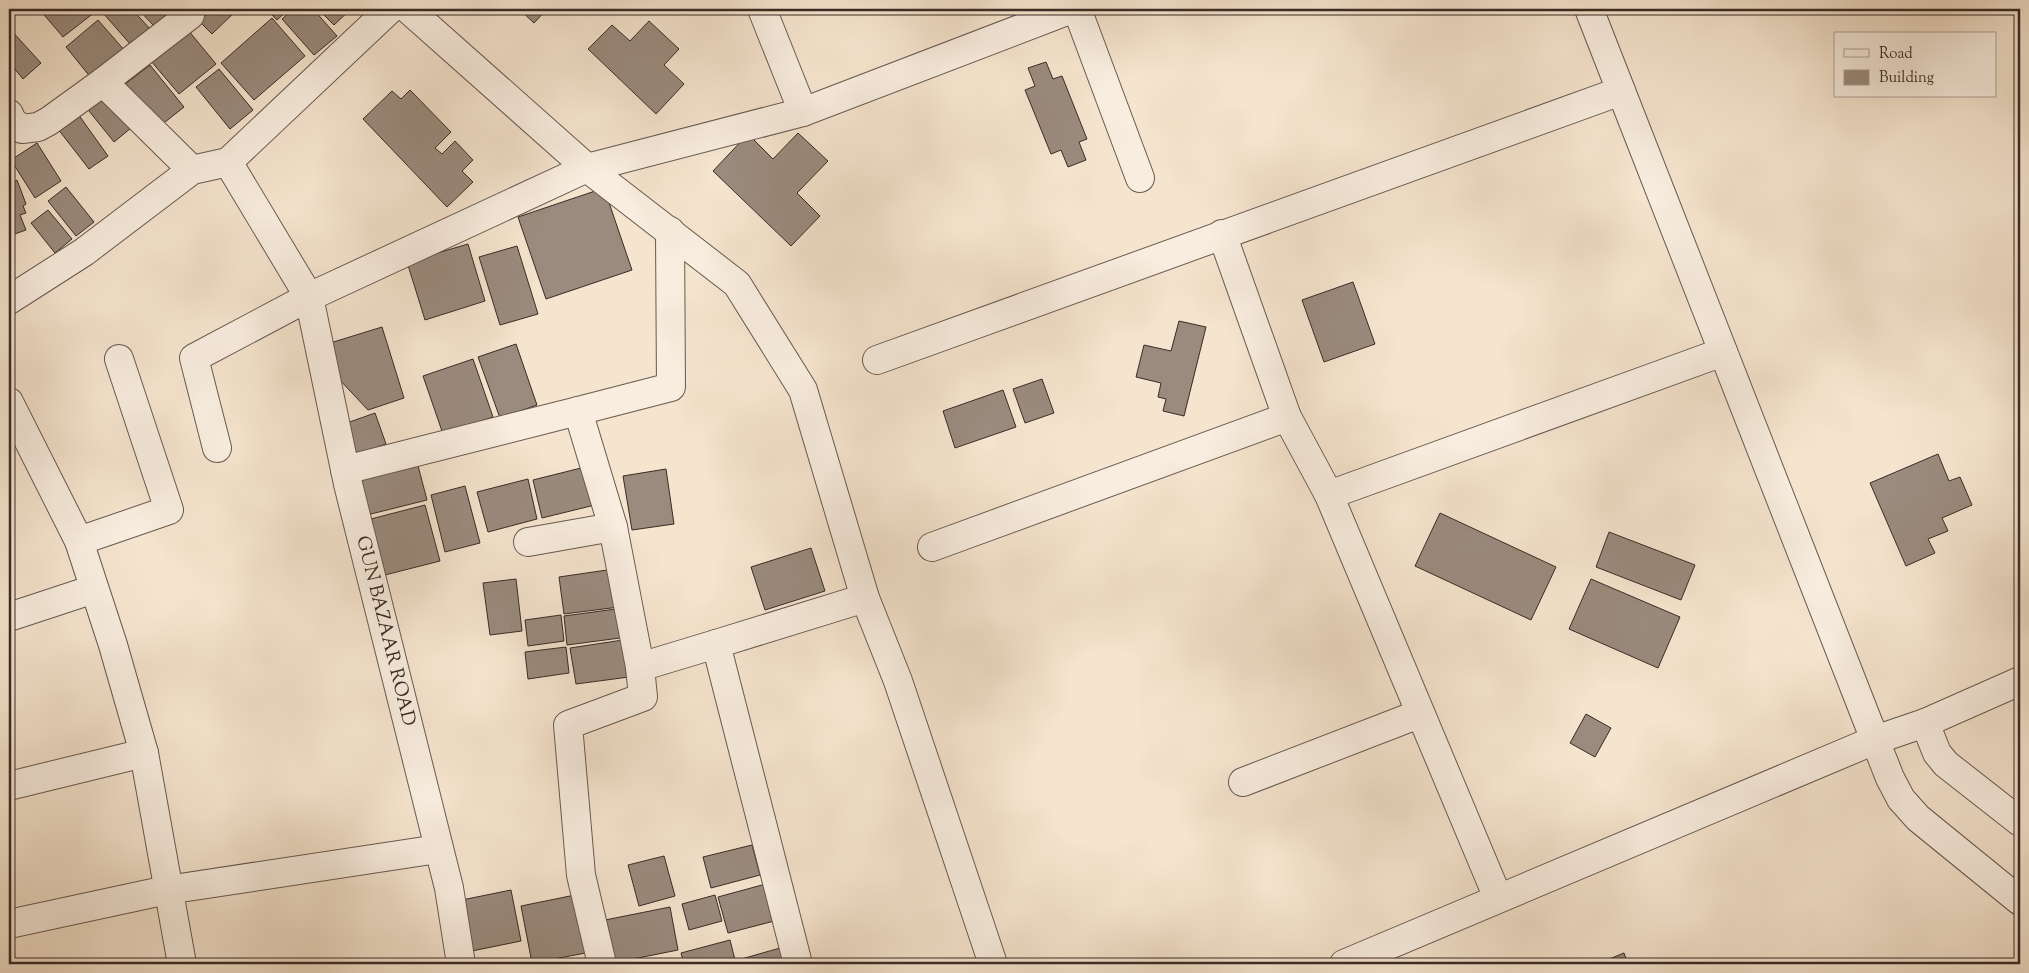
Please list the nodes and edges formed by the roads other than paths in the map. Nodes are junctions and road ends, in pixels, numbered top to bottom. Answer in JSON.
{"nodes":[{"id":1,"x":185,"y":9,"type":"edge"},
{"id":2,"x":390,"y":9,"type":"edge"},
{"id":3,"x":408,"y":9,"type":"edge"},
{"id":4,"x":762,"y":9,"type":"edge"},
{"id":5,"x":1072,"y":9,"type":"edge"},
{"id":6,"x":1078,"y":9,"type":"edge"},
{"id":7,"x":1589,"y":9,"type":"edge"},
{"id":8,"x":103,"y":82,"type":"junction"},
{"id":9,"x":1621,"y":91,"type":"junction"},
{"id":10,"x":803,"y":112,"type":"junction"},
{"id":11,"x":9,"y":114,"type":"edge"},
{"id":12,"x":228,"y":162,"type":"junction"},
{"id":13,"x":587,"y":168,"type":"junction"},
{"id":14,"x":192,"y":170,"type":"junction"},
{"id":15,"x":1140,"y":178,"type":"dead end"},
{"id":16,"x":670,"y":231,"type":"junction"},
{"id":17,"x":1222,"y":234,"type":"junction"},
{"id":18,"x":309,"y":297,"type":"junction"},
{"id":19,"x":9,"y":300,"type":"edge"},
{"id":20,"x":1723,"y":352,"type":"junction"},
{"id":21,"x":119,"y":359,"type":"dead end"},
{"id":22,"x":877,"y":360,"type":"dead end"},
{"id":23,"x":9,"y":402,"type":"edge"},
{"id":24,"x":578,"y":410,"type":"junction"},
{"id":25,"x":1287,"y":416,"type":"junction"},
{"id":26,"x":217,"y":448,"type":"dead end"},
{"id":27,"x":345,"y":470,"type":"junction"},
{"id":28,"x":1329,"y":495,"type":"junction"},
{"id":29,"x":613,"y":527,"type":"junction"},
{"id":30,"x":79,"y":541,"type":"junction"},
{"id":31,"x":528,"y":542,"type":"dead end"},
{"id":32,"x":932,"y":547,"type":"dead end"},
{"id":33,"x":94,"y":589,"type":"junction"},
{"id":34,"x":865,"y":598,"type":"junction"},
{"id":35,"x":12,"y":616,"type":"dead end"},
{"id":36,"x":716,"y":644,"type":"junction"},
{"id":37,"x":640,"y":667,"type":"junction"},
{"id":38,"x":2020,"y":681,"type":"edge"},
{"id":39,"x":1419,"y":714,"type":"junction"},
{"id":40,"x":1926,"y":723,"type":"junction"},
{"id":41,"x":1875,"y":740,"type":"junction"},
{"id":42,"x":144,"y":753,"type":"junction"},
{"id":43,"x":1243,"y":782,"type":"dead end"},
{"id":44,"x":9,"y":786,"type":"edge"},
{"id":45,"x":2020,"y":822,"type":"edge"},
{"id":46,"x":438,"y":849,"type":"junction"},
{"id":47,"x":167,"y":890,"type":"junction"},
{"id":48,"x":1498,"y":898,"type":"junction"},
{"id":49,"x":2020,"y":902,"type":"edge"},
{"id":50,"x":9,"y":924,"type":"edge"},
{"id":51,"x":182,"y":964,"type":"edge"},
{"id":52,"x":460,"y":964,"type":"edge"},
{"id":53,"x":602,"y":964,"type":"edge"},
{"id":54,"x":798,"y":964,"type":"edge"},
{"id":55,"x":993,"y":964,"type":"edge"},
{"id":56,"x":1344,"y":964,"type":"edge"}],
"edges":[{"from":1,"to":8,"type":"street"},
{"from":2,"to":12,"type":"street"},
{"from":3,"to":13,"type":"street"},
{"from":4,"to":10,"type":"street"},
{"from":5,"to":10,"type":"street"},
{"from":6,"to":15,"type":"street"},
{"from":7,"to":9,"type":"street"},
{"from":8,"to":11,"type":"street"},
{"from":8,"to":14,"type":"street"},
{"from":9,"to":17,"type":"street"},
{"from":9,"to":20,"type":"street"},
{"from":10,"to":13,"type":"street"},
{"from":12,"to":14,"type":"street"},
{"from":12,"to":18,"type":"street","name":"GUN BAZAAR ROAD"},
{"from":13,"to":16,"type":"street"},
{"from":13,"to":18,"type":"street"},
{"from":14,"to":19,"type":"street"},
{"from":16,"to":24,"type":"street"},
{"from":16,"to":34,"type":"street"},
{"from":17,"to":22,"type":"street"},
{"from":17,"to":25,"type":"street"},
{"from":18,"to":26,"type":"street"},
{"from":18,"to":27,"type":"street","name":"GUN BAZAAR ROAD"},
{"from":20,"to":28,"type":"street"},
{"from":20,"to":41,"type":"street"},
{"from":21,"to":30,"type":"street"},
{"from":23,"to":30,"type":"street"},
{"from":24,"to":27,"type":"street"},
{"from":24,"to":29,"type":"street"},
{"from":25,"to":28,"type":"street"},
{"from":25,"to":32,"type":"street"},
{"from":27,"to":46,"type":"street","name":"GUN BAZAAR ROAD"},
{"from":28,"to":39,"type":"street"},
{"from":29,"to":31,"type":"street"},
{"from":29,"to":37,"type":"street"},
{"from":30,"to":33,"type":"street"},
{"from":33,"to":35,"type":"street"},
{"from":33,"to":42,"type":"street"},
{"from":34,"to":36,"type":"street"},
{"from":34,"to":55,"type":"street"},
{"from":36,"to":37,"type":"street"},
{"from":36,"to":54,"type":"street"},
{"from":37,"to":53,"type":"street"},
{"from":38,"to":40,"type":"street"},
{"from":39,"to":43,"type":"street"},
{"from":39,"to":48,"type":"street"},
{"from":40,"to":41,"type":"street"},
{"from":40,"to":45,"type":"street"},
{"from":41,"to":48,"type":"street"},
{"from":41,"to":49,"type":"street"},
{"from":42,"to":44,"type":"street"},
{"from":42,"to":47,"type":"street"},
{"from":46,"to":47,"type":"street"},
{"from":46,"to":52,"type":"street","name":"GUN BAZAAR ROAD"},
{"from":47,"to":50,"type":"street"},
{"from":47,"to":51,"type":"street"},
{"from":48,"to":56,"type":"street"}]}
